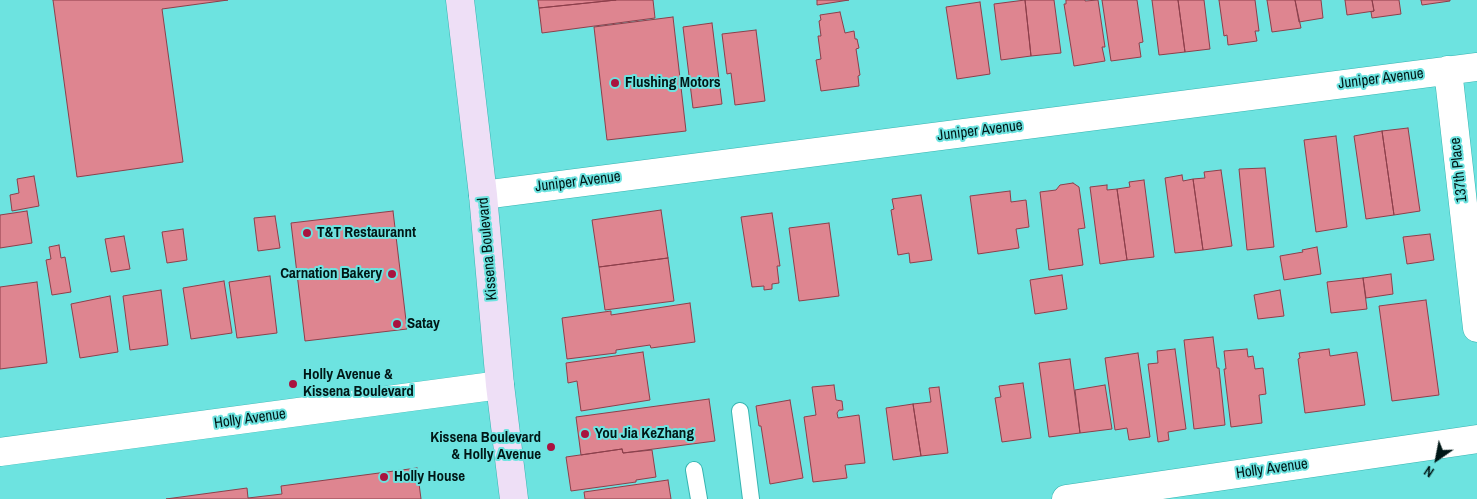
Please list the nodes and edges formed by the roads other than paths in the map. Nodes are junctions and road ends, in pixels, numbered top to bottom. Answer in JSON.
{"nodes":[{"id":1,"x":460,"y":0,"type":"edge"},
{"id":2,"x":1477,"y":67,"type":"edge"},
{"id":3,"x":1448,"y":70,"type":"junction"},
{"id":4,"x":483,"y":194,"type":"junction"},
{"id":5,"x":1477,"y":328,"type":"edge"},
{"id":6,"x":500,"y":385,"type":"junction"},
{"id":7,"x":740,"y":411,"type":"dead end"},
{"id":8,"x":1477,"y":439,"type":"edge"},
{"id":9,"x":0,"y":452,"type":"edge"},
{"id":10,"x":694,"y":470,"type":"dead end"},
{"id":11,"x":514,"y":499,"type":"edge"},
{"id":12,"x":699,"y":499,"type":"edge"},
{"id":13,"x":751,"y":499,"type":"edge"},
{"id":14,"x":1066,"y":499,"type":"edge"}],
"edges":[{"from":1,"to":4,"type":"main road","name":"Kissena Boulevard"},
{"from":2,"to":3,"type":"street","name":"Juniper Avenue"},
{"from":3,"to":4,"type":"street","name":"Juniper Avenue"},
{"from":3,"to":5,"type":"street","name":"137th Place"},
{"from":4,"to":6,"type":"main road","name":"Kissena Boulevard"},
{"from":6,"to":9,"type":"street","name":"Holly Avenue"},
{"from":6,"to":11,"type":"main road","name":"Kissena Boulevard"},
{"from":7,"to":13,"type":"lane"},
{"from":8,"to":14,"type":"street","name":"Holly Avenue"},
{"from":10,"to":12,"type":"lane"}]}
